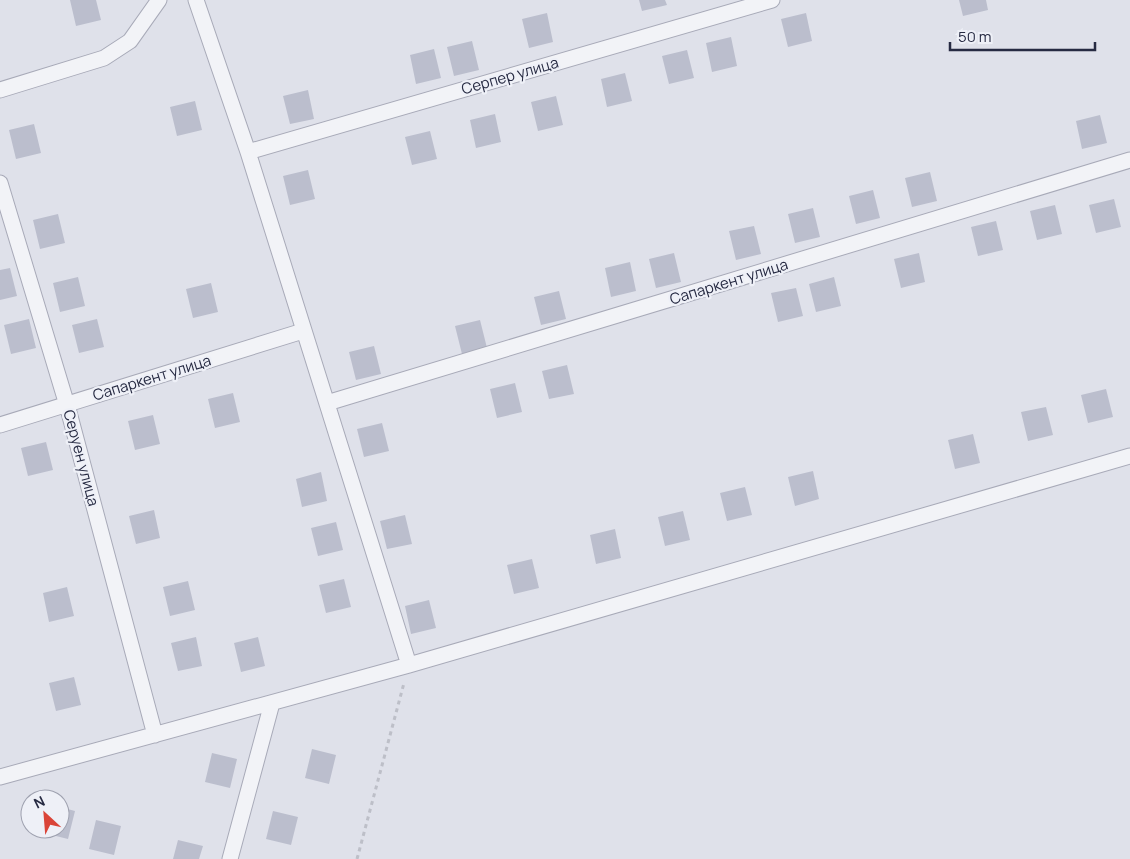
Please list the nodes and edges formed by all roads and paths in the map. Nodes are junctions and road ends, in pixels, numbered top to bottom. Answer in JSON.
{"nodes":[{"id":1,"x":159,"y":0,"type":"edge"},
{"id":2,"x":196,"y":0,"type":"edge"},
{"id":3,"x":772,"y":0,"type":"edge"},
{"id":4,"x":0,"y":90,"type":"edge"},
{"id":5,"x":248,"y":152,"type":"junction"},
{"id":6,"x":1130,"y":160,"type":"edge"},
{"id":7,"x":0,"y":183,"type":"edge"},
{"id":8,"x":303,"y":331,"type":"junction"},
{"id":9,"x":327,"y":404,"type":"junction"},
{"id":10,"x":67,"y":405,"type":"junction"},
{"id":11,"x":0,"y":425,"type":"edge"},
{"id":12,"x":1130,"y":456,"type":"edge"},
{"id":13,"x":409,"y":666,"type":"junction"},
{"id":14,"x":272,"y":703,"type":"junction"},
{"id":15,"x":155,"y":735,"type":"junction"},
{"id":16,"x":0,"y":777,"type":"edge"},
{"id":17,"x":230,"y":859,"type":"edge"},
{"id":18,"x":357,"y":859,"type":"edge"}],
"edges":[{"from":1,"to":4,"type":"street"},
{"from":2,"to":5,"type":"street"},
{"from":3,"to":5,"type":"street","name":"Серпер улица"},
{"from":5,"to":8,"type":"street"},
{"from":6,"to":9,"type":"street","name":"Сапаркент улица"},
{"from":7,"to":10,"type":"street","name":"Серуен улица"},
{"from":8,"to":9,"type":"street"},
{"from":8,"to":10,"type":"street","name":"Сапаркент улица"},
{"from":9,"to":13,"type":"street"},
{"from":10,"to":11,"type":"street","name":"Сапаркент улица"},
{"from":10,"to":15,"type":"street","name":"Серуен улица"},
{"from":12,"to":13,"type":"street"},
{"from":13,"to":14,"type":"street"},
{"from":13,"to":18,"type":"path"},
{"from":14,"to":15,"type":"street"},
{"from":14,"to":17,"type":"street"},
{"from":15,"to":16,"type":"street"}]}
